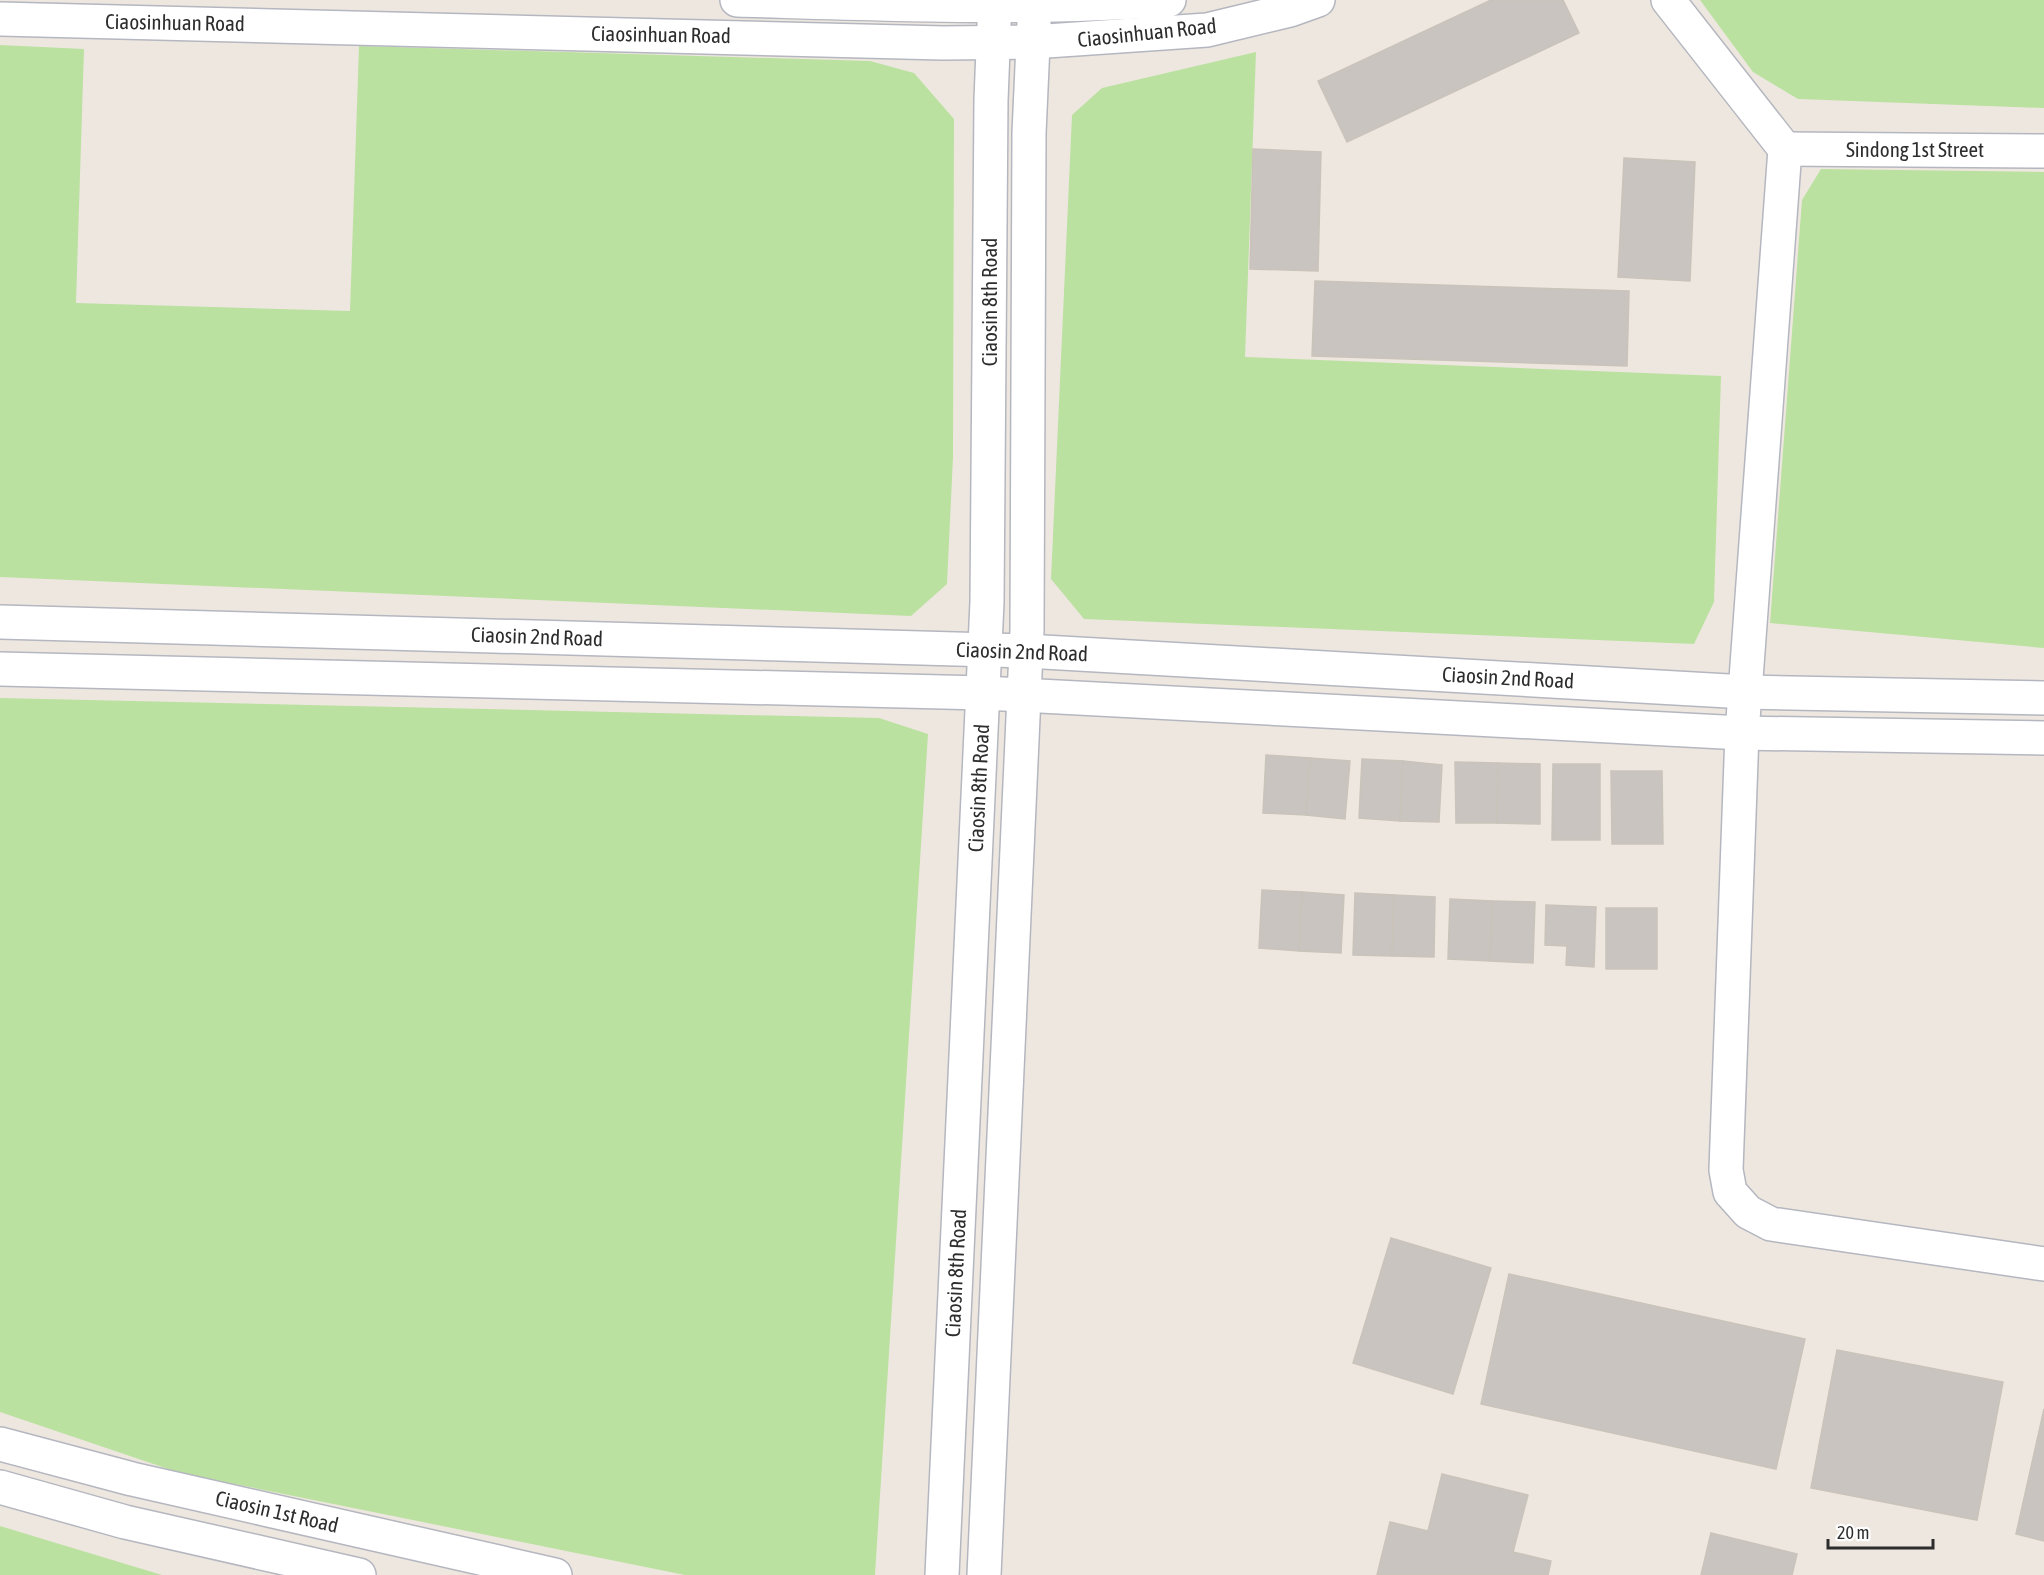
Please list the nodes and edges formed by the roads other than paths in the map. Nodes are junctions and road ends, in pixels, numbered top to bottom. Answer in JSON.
{"nodes":[{"id":1,"x":737,"y":0,"type":"edge"},
{"id":2,"x":1169,"y":0,"type":"edge"},
{"id":3,"x":1318,"y":0,"type":"edge"},
{"id":4,"x":1668,"y":0,"type":"edge"},
{"id":5,"x":995,"y":3,"type":"edge"},
{"id":6,"x":1034,"y":3,"type":"edge"},
{"id":7,"x":0,"y":19,"type":"edge"},
{"id":8,"x":993,"y":42,"type":"junction"},
{"id":9,"x":1032,"y":42,"type":"junction"},
{"id":10,"x":1785,"y":149,"type":"junction"},
{"id":11,"x":2044,"y":151,"type":"edge"},
{"id":12,"x":0,"y":622,"type":"edge"},
{"id":13,"x":985,"y":650,"type":"junction"},
{"id":14,"x":1026,"y":651,"type":"junction"},
{"id":15,"x":0,"y":669,"type":"edge"},
{"id":16,"x":1746,"y":692,"type":"junction"},
{"id":17,"x":983,"y":693,"type":"junction"},
{"id":18,"x":1024,"y":695,"type":"junction"},
{"id":19,"x":2044,"y":698,"type":"edge"},
{"id":20,"x":1742,"y":733,"type":"junction"},
{"id":21,"x":2044,"y":738,"type":"edge"},
{"id":22,"x":2044,"y":1264,"type":"edge"},
{"id":23,"x":0,"y":1444,"type":"edge"},
{"id":24,"x":0,"y":1487,"type":"edge"},
{"id":25,"x":359,"y":1575,"type":"edge"},
{"id":26,"x":555,"y":1575,"type":"edge"},
{"id":27,"x":942,"y":1575,"type":"edge"},
{"id":28,"x":984,"y":1575,"type":"edge"}],
"edges":[{"from":1,"to":5,"type":"street","name":"Ciaosinhuan Road"},
{"from":2,"to":6,"type":"street","name":"Ciaosinhuan Road"},
{"from":3,"to":9,"type":"street","name":"Ciaosinhuan Road"},
{"from":4,"to":10,"type":"street"},
{"from":5,"to":6,"type":"street","name":"Ciaosinhuan Road"},
{"from":5,"to":8,"type":"street","name":"Ciaosin 8th Road"},
{"from":6,"to":9,"type":"street","name":"Ciaosin 8th Road"},
{"from":7,"to":8,"type":"street","name":"Ciaosinhuan Road"},
{"from":8,"to":9,"type":"street","name":"Ciaosinhuan Road"},
{"from":8,"to":13,"type":"street","name":"Ciaosin 8th Road"},
{"from":9,"to":14,"type":"street","name":"Ciaosin 8th Road"},
{"from":10,"to":11,"type":"street","name":"Sindong 1st Street"},
{"from":10,"to":16,"type":"street"},
{"from":12,"to":13,"type":"street","name":"Ciaosin 2nd Road"},
{"from":13,"to":14,"type":"street","name":"Ciaosin 2nd Road"},
{"from":13,"to":17,"type":"street","name":"Ciaosin 8th Road"},
{"from":14,"to":16,"type":"street","name":"Ciaosin 2nd Road"},
{"from":14,"to":18,"type":"street","name":"Ciaosin 8th Road"},
{"from":15,"to":17,"type":"street","name":"Ciaosin 2nd Road"},
{"from":16,"to":19,"type":"street","name":"Ciaosin 2nd Road"},
{"from":16,"to":20,"type":"street"},
{"from":17,"to":18,"type":"street","name":"Ciaosin 2nd Road"},
{"from":17,"to":27,"type":"street","name":"Ciaosin 8th Road"},
{"from":18,"to":20,"type":"street","name":"Ciaosin 2nd Road"},
{"from":18,"to":28,"type":"street","name":"Ciaosin 8th Road"},
{"from":20,"to":21,"type":"street","name":"Ciaosin 2nd Road"},
{"from":20,"to":22,"type":"street"},
{"from":23,"to":26,"type":"street","name":"Ciaosin 1st Road"},
{"from":24,"to":25,"type":"street","name":"Ciaosin 1st Road"}]}
